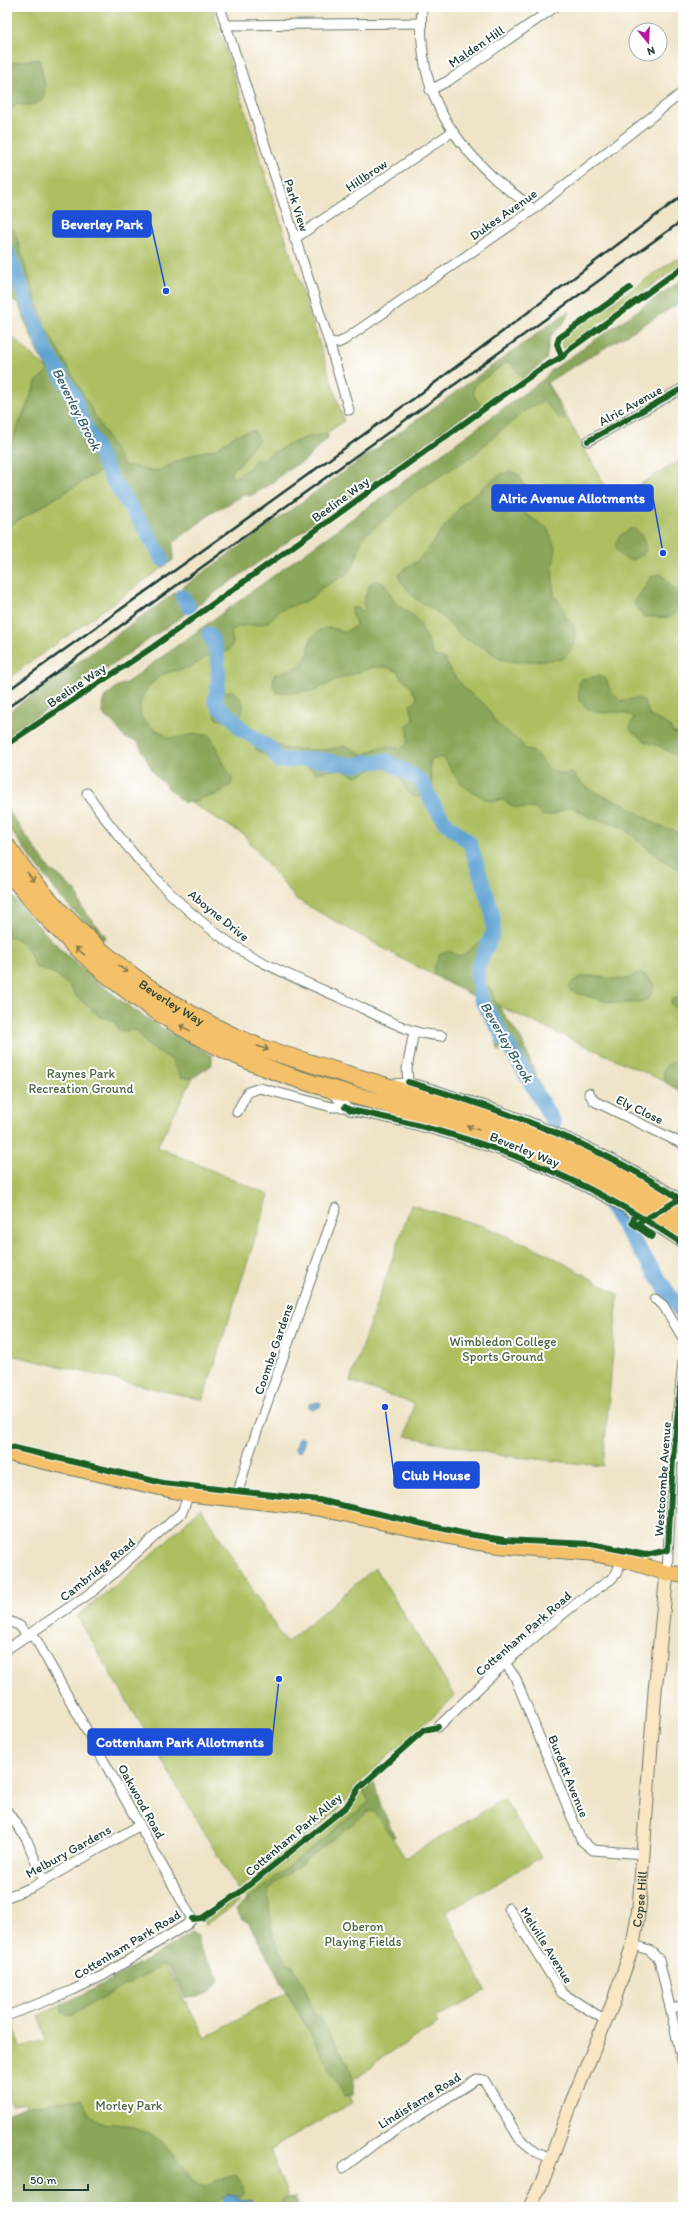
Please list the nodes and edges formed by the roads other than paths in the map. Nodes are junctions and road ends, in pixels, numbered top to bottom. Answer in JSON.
{"nodes":[{"id":1,"x":220,"y":7,"type":"edge"},
{"id":2,"x":422,"y":7,"type":"edge"},
{"id":3,"x":555,"y":7,"type":"edge"},
{"id":4,"x":421,"y":23,"type":"junction"},
{"id":5,"x":226,"y":25,"type":"junction"},
{"id":6,"x":430,"y":90,"type":"junction"},
{"id":7,"x":683,"y":92,"type":"edge"},
{"id":8,"x":452,"y":132,"type":"junction"},
{"id":9,"x":533,"y":210,"type":"junction"},
{"id":10,"x":294,"y":239,"type":"junction"},
{"id":11,"x":329,"y":342,"type":"junction"},
{"id":12,"x":683,"y":388,"type":"edge"},
{"id":13,"x":349,"y":410,"type":"dead end"},
{"id":14,"x":588,"y":441,"type":"dead end"},
{"id":15,"x":87,"y":793,"type":"dead end"},
{"id":16,"x":7,"y":847,"type":"edge"},
{"id":17,"x":7,"y":869,"type":"edge"},
{"id":18,"x":414,"y":1031,"type":"junction"},
{"id":19,"x":442,"y":1036,"type":"dead end"},
{"id":20,"x":408,"y":1082,"type":"junction"},
{"id":21,"x":314,"y":1083,"type":"junction"},
{"id":22,"x":384,"y":1086,"type":"junction"},
{"id":23,"x":589,"y":1093,"type":"dead end"},
{"id":24,"x":345,"y":1107,"type":"junction"},
{"id":25,"x":237,"y":1112,"type":"dead end"},
{"id":26,"x":683,"y":1144,"type":"edge"},
{"id":27,"x":683,"y":1201,"type":"edge"},
{"id":28,"x":336,"y":1208,"type":"dead end"},
{"id":29,"x":683,"y":1214,"type":"edge"},
{"id":30,"x":683,"y":1232,"type":"edge"},
{"id":31,"x":683,"y":1244,"type":"edge"},
{"id":32,"x":655,"y":1299,"type":"dead end"},
{"id":33,"x":683,"y":1338,"type":"edge"},
{"id":34,"x":683,"y":1362,"type":"edge"},
{"id":35,"x":7,"y":1453,"type":"edge"},
{"id":36,"x":673,"y":1458,"type":"junction"},
{"id":37,"x":683,"y":1459,"type":"edge"},
{"id":38,"x":189,"y":1494,"type":"junction"},
{"id":39,"x":236,"y":1499,"type":"junction"},
{"id":40,"x":622,"y":1559,"type":"junction"},
{"id":41,"x":667,"y":1573,"type":"junction"},
{"id":42,"x":683,"y":1575,"type":"edge"},
{"id":43,"x":7,"y":1620,"type":"edge"},
{"id":44,"x":31,"y":1635,"type":"junction"},
{"id":45,"x":7,"y":1649,"type":"edge"},
{"id":46,"x":505,"y":1663,"type":"junction"},
{"id":47,"x":438,"y":1727,"type":"dead end"},
{"id":48,"x":7,"y":1811,"type":"edge"},
{"id":49,"x":140,"y":1825,"type":"junction"},
{"id":50,"x":643,"y":1854,"type":"junction"},
{"id":51,"x":44,"y":1881,"type":"junction"},
{"id":52,"x":7,"y":1897,"type":"edge"},
{"id":53,"x":509,"y":1908,"type":"dead end"},
{"id":54,"x":192,"y":1919,"type":"joint"},
{"id":55,"x":633,"y":1945,"type":"junction"},
{"id":56,"x":683,"y":2006,"type":"edge"},
{"id":57,"x":670,"y":2008,"type":"junction"},
{"id":58,"x":7,"y":2016,"type":"edge"},
{"id":59,"x":605,"y":2020,"type":"junction"},
{"id":60,"x":683,"y":2065,"type":"edge"},
{"id":61,"x":551,"y":2158,"type":"junction"},
{"id":62,"x":343,"y":2168,"type":"dead end"},
{"id":63,"x":530,"y":2207,"type":"edge"}],
"edges":[{"from":1,"to":5,"type":"street","name":"Park View"},
{"from":2,"to":4,"type":"street"},
{"from":3,"to":6,"type":"street","name":"Malden Hill"},
{"from":4,"to":5,"type":"street"},
{"from":4,"to":6,"type":"street"},
{"from":5,"to":10,"type":"street","name":"Park View"},
{"from":6,"to":8,"type":"street"},
{"from":7,"to":9,"type":"street","name":"Dukes Avenue"},
{"from":8,"to":9,"type":"street"},
{"from":8,"to":10,"type":"street","name":"Hillbrow"},
{"from":9,"to":11,"type":"street","name":"Dukes Avenue"},
{"from":10,"to":11,"type":"street","name":"Park View"},
{"from":11,"to":13,"type":"street","name":"Park View"},
{"from":12,"to":14,"type":"street","name":"Alric Avenue"},
{"from":15,"to":18,"type":"street","name":"Aboyne Drive"},
{"from":16,"to":22,"type":"highway","name":"Beverley Way","one_way":true},
{"from":21,"to":17,"type":"highway","name":"Beverley Way","one_way":true},
{"from":18,"to":19,"type":"street","name":"Aboyne Drive"},
{"from":18,"to":20,"type":"street"},
{"from":20,"to":22,"type":"street","name":"Beverley Way"},
{"from":20,"to":27,"type":"street","name":"Beverley Way"},
{"from":21,"to":24,"type":"street","name":"Beverley Way"},
{"from":30,"to":21,"type":"highway","name":"Beverley Way","one_way":true},
{"from":22,"to":29,"type":"highway","name":"Beverley Way"},
{"from":23,"to":26,"type":"street","name":"Ely Close"},
{"from":24,"to":25,"type":"street","name":"Beverley Way"},
{"from":24,"to":31,"type":"street","name":"Beverley Way"},
{"from":28,"to":39,"type":"street","name":"Coombe Gardens"},
{"from":32,"to":33,"type":"street"},
{"from":34,"to":36,"type":"street","name":"Westcoombe Avenue"},
{"from":35,"to":38,"type":"main road"},
{"from":36,"to":37,"type":"street","name":"Westcoombe Avenue"},
{"from":36,"to":41,"type":"street","name":"Westcoombe Avenue"},
{"from":38,"to":39,"type":"main road"},
{"from":38,"to":44,"type":"street","name":"Cambridge Road"},
{"from":39,"to":40,"type":"main road"},
{"from":40,"to":41,"type":"main road"},
{"from":40,"to":46,"type":"street","name":"Cottenham Park Road"},
{"from":41,"to":42,"type":"main road"},
{"from":41,"to":50,"type":"street","name":"Copse Hill"},
{"from":43,"to":44,"type":"street","name":"Oakwood Road"},
{"from":44,"to":45,"type":"street","name":"Cambridge Road"},
{"from":44,"to":49,"type":"street","name":"Oakwood Road"},
{"from":46,"to":47,"type":"street","name":"Cottenham Park Road"},
{"from":46,"to":50,"type":"street","name":"Burdett Avenue"},
{"from":48,"to":51,"type":"street"},
{"from":49,"to":51,"type":"street","name":"Melbury Gardens"},
{"from":49,"to":54,"type":"street","name":"Oakwood Road"},
{"from":50,"to":55,"type":"street","name":"Copse Hill"},
{"from":51,"to":52,"type":"street","name":"Melbury Gardens"},
{"from":53,"to":59,"type":"street","name":"Melville Avenue"},
{"from":54,"to":58,"type":"street","name":"Cottenham Park Road"},
{"from":55,"to":57,"type":"street"},
{"from":55,"to":59,"type":"street","name":"Copse Hill"},
{"from":56,"to":57,"type":"street"},
{"from":57,"to":60,"type":"street"},
{"from":59,"to":61,"type":"street","name":"Copse Hill"},
{"from":61,"to":62,"type":"street","name":"Lindisfarne Road"},
{"from":61,"to":63,"type":"street","name":"Copse Hill"}]}
